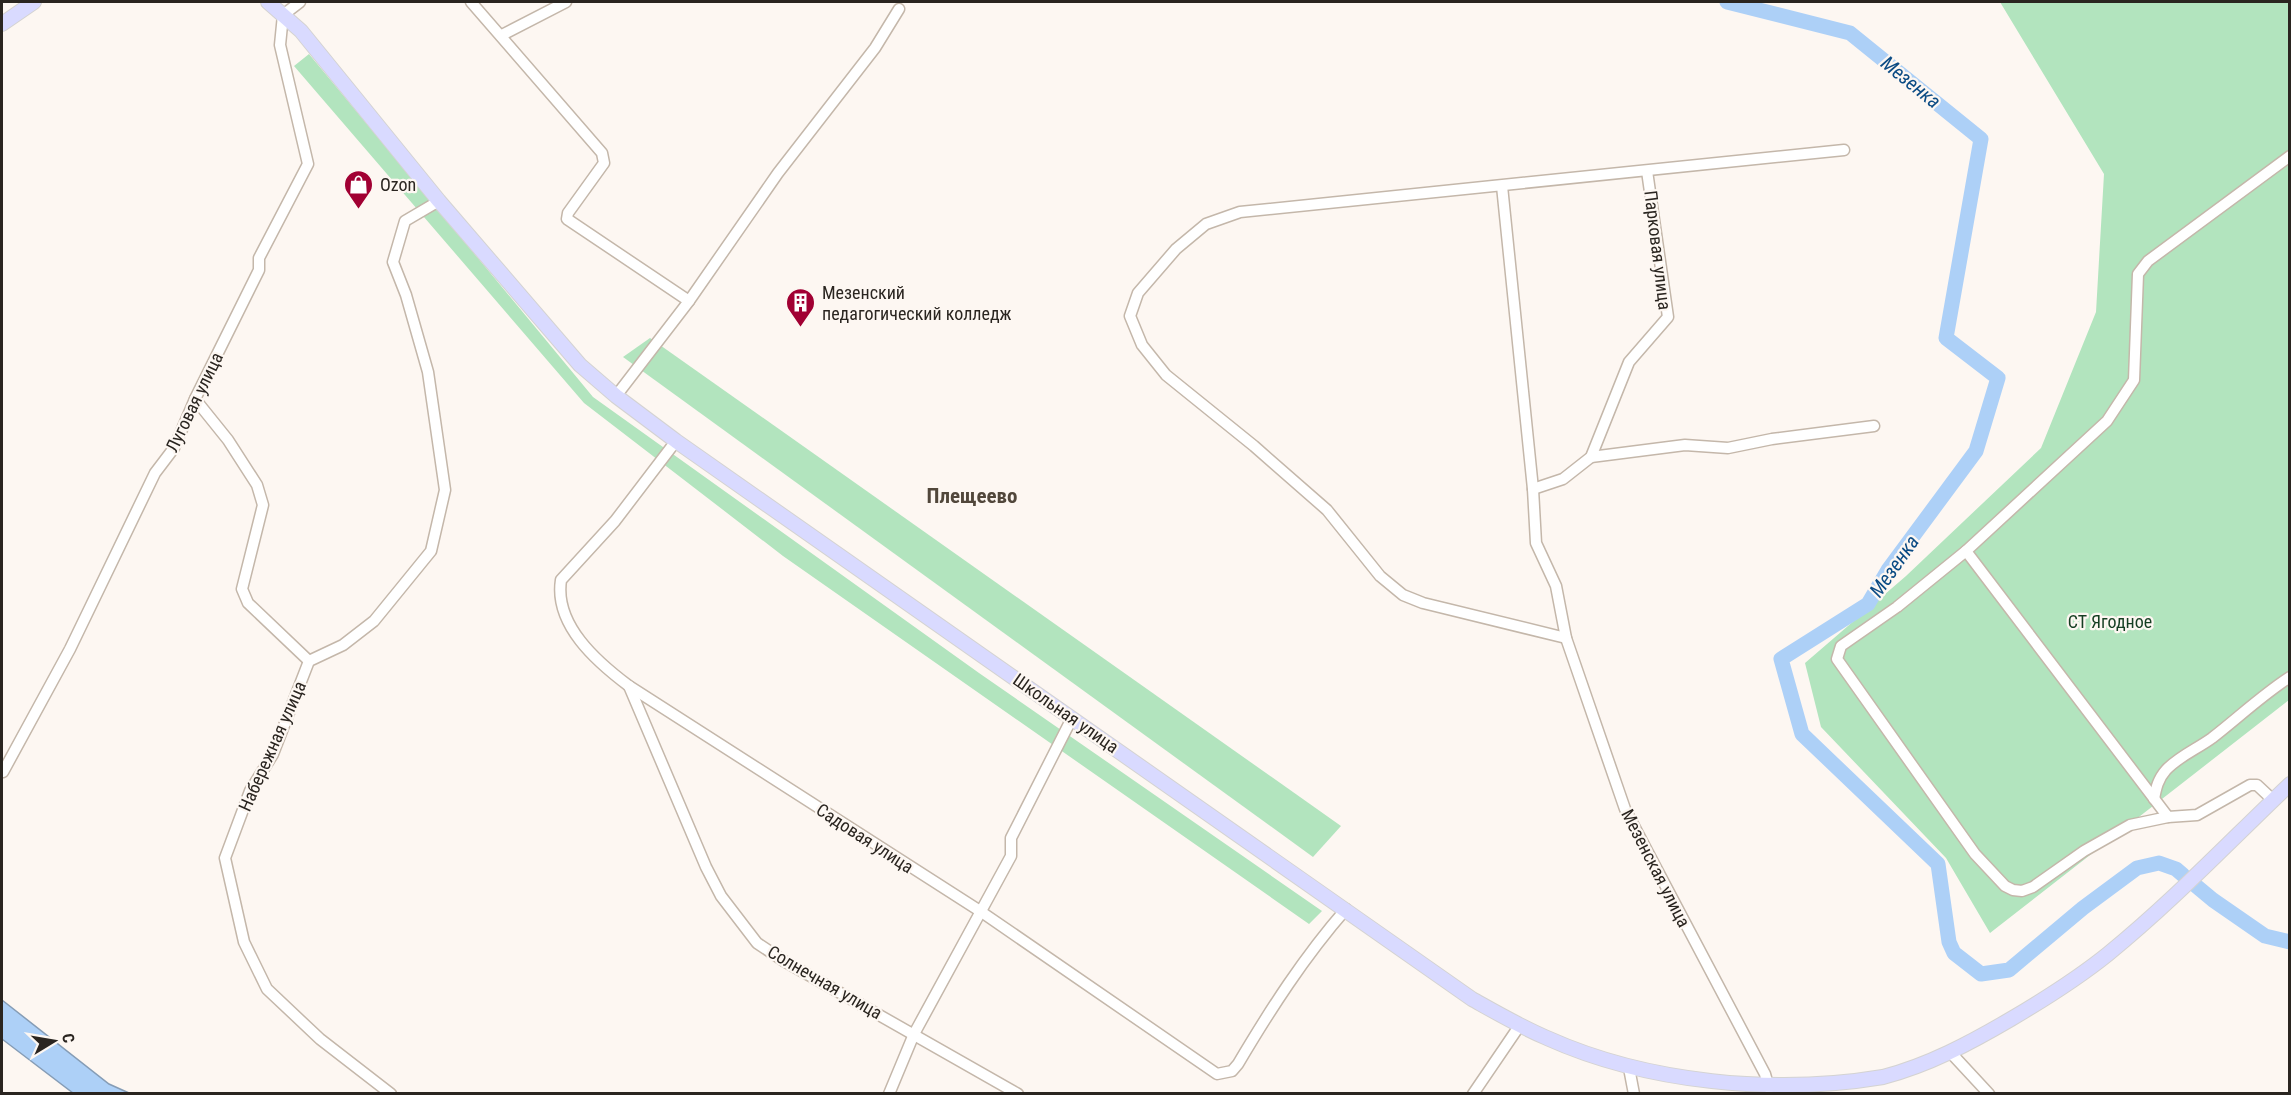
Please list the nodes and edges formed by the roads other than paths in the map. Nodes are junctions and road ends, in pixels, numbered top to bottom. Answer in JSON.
{"nodes":[{"id":1,"x":34,"y":2,"type":"edge"},
{"id":2,"x":268,"y":2,"type":"edge"},
{"id":3,"x":300,"y":2,"type":"edge"},
{"id":4,"x":471,"y":2,"type":"edge"},
{"id":5,"x":566,"y":2,"type":"edge"},
{"id":6,"x":899,"y":9,"type":"dead end"},
{"id":7,"x":283,"y":15,"type":"junction"},
{"id":8,"x":2,"y":24,"type":"edge"},
{"id":9,"x":502,"y":35,"type":"junction"},
{"id":10,"x":1844,"y":150,"type":"dead end"},
{"id":11,"x":2289,"y":156,"type":"edge"},
{"id":12,"x":1647,"y":171,"type":"junction"},
{"id":13,"x":1502,"y":186,"type":"junction"},
{"id":14,"x":439,"y":201,"type":"junction"},
{"id":15,"x":689,"y":301,"type":"junction"},
{"id":16,"x":616,"y":396,"type":"junction"},
{"id":17,"x":195,"y":399,"type":"junction"},
{"id":18,"x":1874,"y":426,"type":"dead end"},
{"id":19,"x":675,"y":441,"type":"junction"},
{"id":20,"x":1591,"y":457,"type":"junction"},
{"id":21,"x":1533,"y":489,"type":"junction"},
{"id":22,"x":1966,"y":551,"type":"junction"},
{"id":23,"x":1566,"y":638,"type":"junction"},
{"id":24,"x":309,"y":661,"type":"junction"},
{"id":25,"x":2289,"y":677,"type":"edge"},
{"id":26,"x":629,"y":686,"type":"junction"},
{"id":27,"x":1072,"y":718,"type":"junction"},
{"id":28,"x":3,"y":772,"type":"dead end"},
{"id":29,"x":2289,"y":783,"type":"edge"},
{"id":30,"x":2154,"y":800,"type":"junction"},
{"id":31,"x":2272,"y":800,"type":"junction"},
{"id":32,"x":2168,"y":817,"type":"junction"},
{"id":33,"x":1346,"y":909,"type":"junction"},
{"id":34,"x":980,"y":911,"type":"junction"},
{"id":35,"x":1520,"y":1025,"type":"junction"},
{"id":36,"x":914,"y":1034,"type":"junction"},
{"id":37,"x":1951,"y":1053,"type":"junction"},
{"id":38,"x":1629,"y":1068,"type":"junction"},
{"id":39,"x":1769,"y":1088,"type":"junction"},
{"id":40,"x":391,"y":1094,"type":"edge"},
{"id":41,"x":889,"y":1094,"type":"edge"},
{"id":42,"x":1018,"y":1094,"type":"edge"},
{"id":43,"x":1473,"y":1094,"type":"edge"},
{"id":44,"x":1634,"y":1094,"type":"edge"},
{"id":45,"x":1989,"y":1094,"type":"edge"}],
"edges":[{"from":1,"to":8,"type":"main road"},
{"from":2,"to":7,"type":"main road","name":"Школьная улица"},
{"from":3,"to":7,"type":"street"},
{"from":4,"to":9,"type":"street"},
{"from":5,"to":9,"type":"street"},
{"from":6,"to":15,"type":"street"},
{"from":7,"to":14,"type":"main road","name":"Школьная улица"},
{"from":7,"to":17,"type":"street","name":"Луговая улица"},
{"from":9,"to":15,"type":"street"},
{"from":10,"to":12,"type":"street"},
{"from":11,"to":22,"type":"street"},
{"from":12,"to":13,"type":"street"},
{"from":12,"to":20,"type":"street","name":"Парковая улица"},
{"from":13,"to":21,"type":"street","name":"Мезенская улица"},
{"from":13,"to":23,"type":"street"},
{"from":14,"to":16,"type":"main road","name":"Школьная улица"},
{"from":14,"to":24,"type":"street","name":"Набережная улица"},
{"from":15,"to":16,"type":"street"},
{"from":16,"to":19,"type":"main road","name":"Школьная улица"},
{"from":17,"to":24,"type":"street"},
{"from":17,"to":28,"type":"street","name":"Луговая улица"},
{"from":18,"to":20,"type":"street"},
{"from":19,"to":26,"type":"street","name":"Садовая улица"},
{"from":19,"to":27,"type":"main road","name":"Школьная улица"},
{"from":20,"to":21,"type":"street"},
{"from":21,"to":23,"type":"street","name":"Мезенская улица"},
{"from":22,"to":30,"type":"street"},
{"from":22,"to":32,"type":"street"},
{"from":23,"to":39,"type":"street","name":"Мезенская улица"},
{"from":24,"to":40,"type":"street","name":"Набережная улица"},
{"from":25,"to":30,"type":"street"},
{"from":26,"to":34,"type":"street","name":"Садовая улица"},
{"from":26,"to":36,"type":"street","name":"Солнечная улица"},
{"from":27,"to":33,"type":"main road","name":"Школьная улица"},
{"from":27,"to":34,"type":"street"},
{"from":29,"to":31,"type":"main road","name":"Школьная улица"},
{"from":30,"to":32,"type":"street"},
{"from":31,"to":32,"type":"street"},
{"from":31,"to":37,"type":"main road","name":"Школьная улица"},
{"from":33,"to":34,"type":"street","name":"Садовая улица"},
{"from":33,"to":35,"type":"main road","name":"Школьная улица"},
{"from":34,"to":36,"type":"street"},
{"from":35,"to":38,"type":"main road","name":"Школьная улица"},
{"from":35,"to":43,"type":"street"},
{"from":36,"to":41,"type":"street"},
{"from":36,"to":42,"type":"street","name":"Солнечная улица"},
{"from":37,"to":39,"type":"main road","name":"Школьная улица"},
{"from":37,"to":45,"type":"street"},
{"from":38,"to":39,"type":"main road","name":"Школьная улица"},
{"from":38,"to":44,"type":"street"}]}
